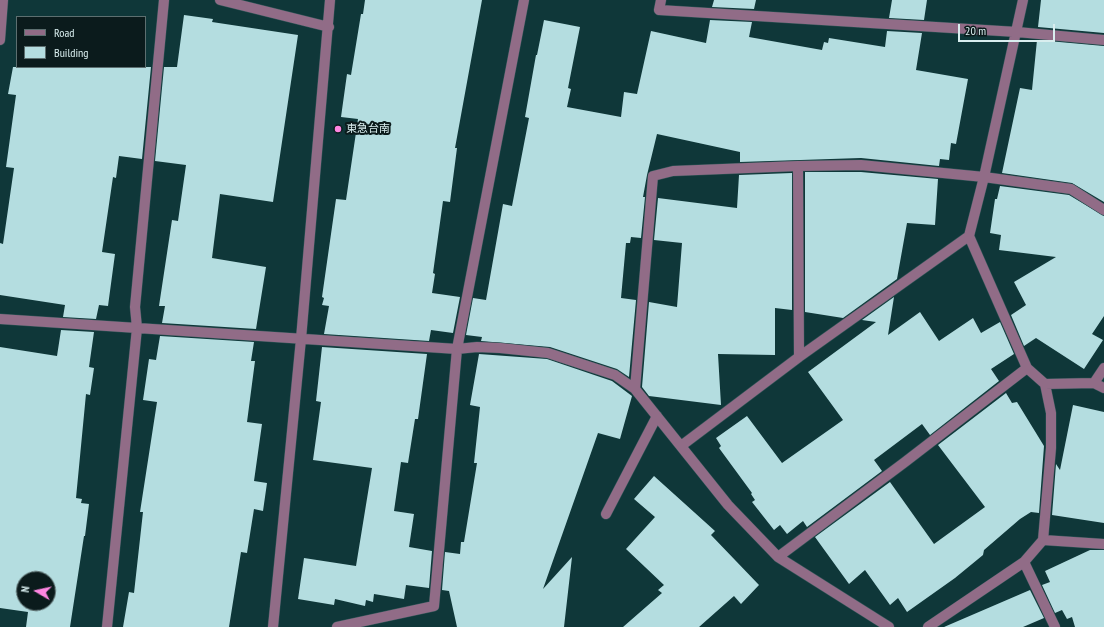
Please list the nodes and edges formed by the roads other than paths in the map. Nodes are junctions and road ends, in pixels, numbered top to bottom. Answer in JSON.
{"nodes":[{"id":1,"x":3,"y":0,"type":"edge"},
{"id":2,"x":164,"y":0,"type":"edge"},
{"id":3,"x":220,"y":0,"type":"edge"},
{"id":4,"x":330,"y":0,"type":"edge"},
{"id":5,"x":524,"y":0,"type":"edge"},
{"id":6,"x":661,"y":0,"type":"edge"},
{"id":7,"x":1023,"y":0,"type":"edge"},
{"id":8,"x":329,"y":27,"type":"junction"},
{"id":9,"x":1017,"y":32,"type":"junction"},
{"id":10,"x":0,"y":40,"type":"edge"},
{"id":11,"x":1104,"y":40,"type":"edge"},
{"id":12,"x":798,"y":166,"type":"junction"},
{"id":13,"x":984,"y":177,"type":"junction"},
{"id":14,"x":1104,"y":210,"type":"edge"},
{"id":15,"x":969,"y":236,"type":"junction"},
{"id":16,"x":0,"y":319,"type":"edge"},
{"id":17,"x":137,"y":328,"type":"junction"},
{"id":18,"x":301,"y":339,"type":"junction"},
{"id":19,"x":457,"y":349,"type":"junction"},
{"id":20,"x":799,"y":357,"type":"junction"},
{"id":21,"x":1027,"y":368,"type":"junction"},
{"id":22,"x":1104,"y":368,"type":"edge"},
{"id":23,"x":1094,"y":382,"type":"junction"},
{"id":24,"x":1045,"y":384,"type":"junction"},
{"id":25,"x":1104,"y":388,"type":"edge"},
{"id":26,"x":635,"y":389,"type":"junction"},
{"id":27,"x":657,"y":416,"type":"junction"},
{"id":28,"x":681,"y":446,"type":"junction"},
{"id":29,"x":606,"y":514,"type":"dead end"},
{"id":30,"x":1043,"y":540,"type":"junction"},
{"id":31,"x":1104,"y":544,"type":"edge"},
{"id":32,"x":778,"y":557,"type":"junction"},
{"id":33,"x":1024,"y":562,"type":"junction"},
{"id":34,"x":107,"y":627,"type":"edge"},
{"id":35,"x":273,"y":627,"type":"edge"},
{"id":36,"x":337,"y":627,"type":"edge"},
{"id":37,"x":889,"y":627,"type":"edge"},
{"id":38,"x":928,"y":627,"type":"edge"},
{"id":39,"x":1055,"y":627,"type":"edge"}],
"edges":[{"from":1,"to":10,"type":"street"},
{"from":2,"to":17,"type":"street"},
{"from":3,"to":8,"type":"street"},
{"from":4,"to":8,"type":"street"},
{"from":5,"to":19,"type":"street"},
{"from":6,"to":9,"type":"street"},
{"from":7,"to":9,"type":"street"},
{"from":8,"to":18,"type":"street"},
{"from":9,"to":11,"type":"street"},
{"from":9,"to":13,"type":"street"},
{"from":12,"to":13,"type":"street"},
{"from":12,"to":20,"type":"street"},
{"from":12,"to":26,"type":"street"},
{"from":13,"to":14,"type":"street"},
{"from":13,"to":15,"type":"street"},
{"from":15,"to":20,"type":"street"},
{"from":15,"to":21,"type":"street"},
{"from":16,"to":17,"type":"street"},
{"from":17,"to":18,"type":"street"},
{"from":17,"to":34,"type":"street"},
{"from":18,"to":19,"type":"street"},
{"from":18,"to":35,"type":"street"},
{"from":19,"to":26,"type":"street"},
{"from":19,"to":36,"type":"street"},
{"from":20,"to":28,"type":"street"},
{"from":21,"to":24,"type":"street"},
{"from":21,"to":32,"type":"street"},
{"from":22,"to":23,"type":"street"},
{"from":23,"to":24,"type":"street"},
{"from":23,"to":25,"type":"street"},
{"from":24,"to":30,"type":"street"},
{"from":26,"to":27,"type":"street"},
{"from":27,"to":28,"type":"street"},
{"from":27,"to":29,"type":"street"},
{"from":28,"to":32,"type":"street"},
{"from":30,"to":31,"type":"street"},
{"from":30,"to":33,"type":"street"},
{"from":32,"to":37,"type":"street"},
{"from":33,"to":38,"type":"street"},
{"from":33,"to":39,"type":"street"}]}
